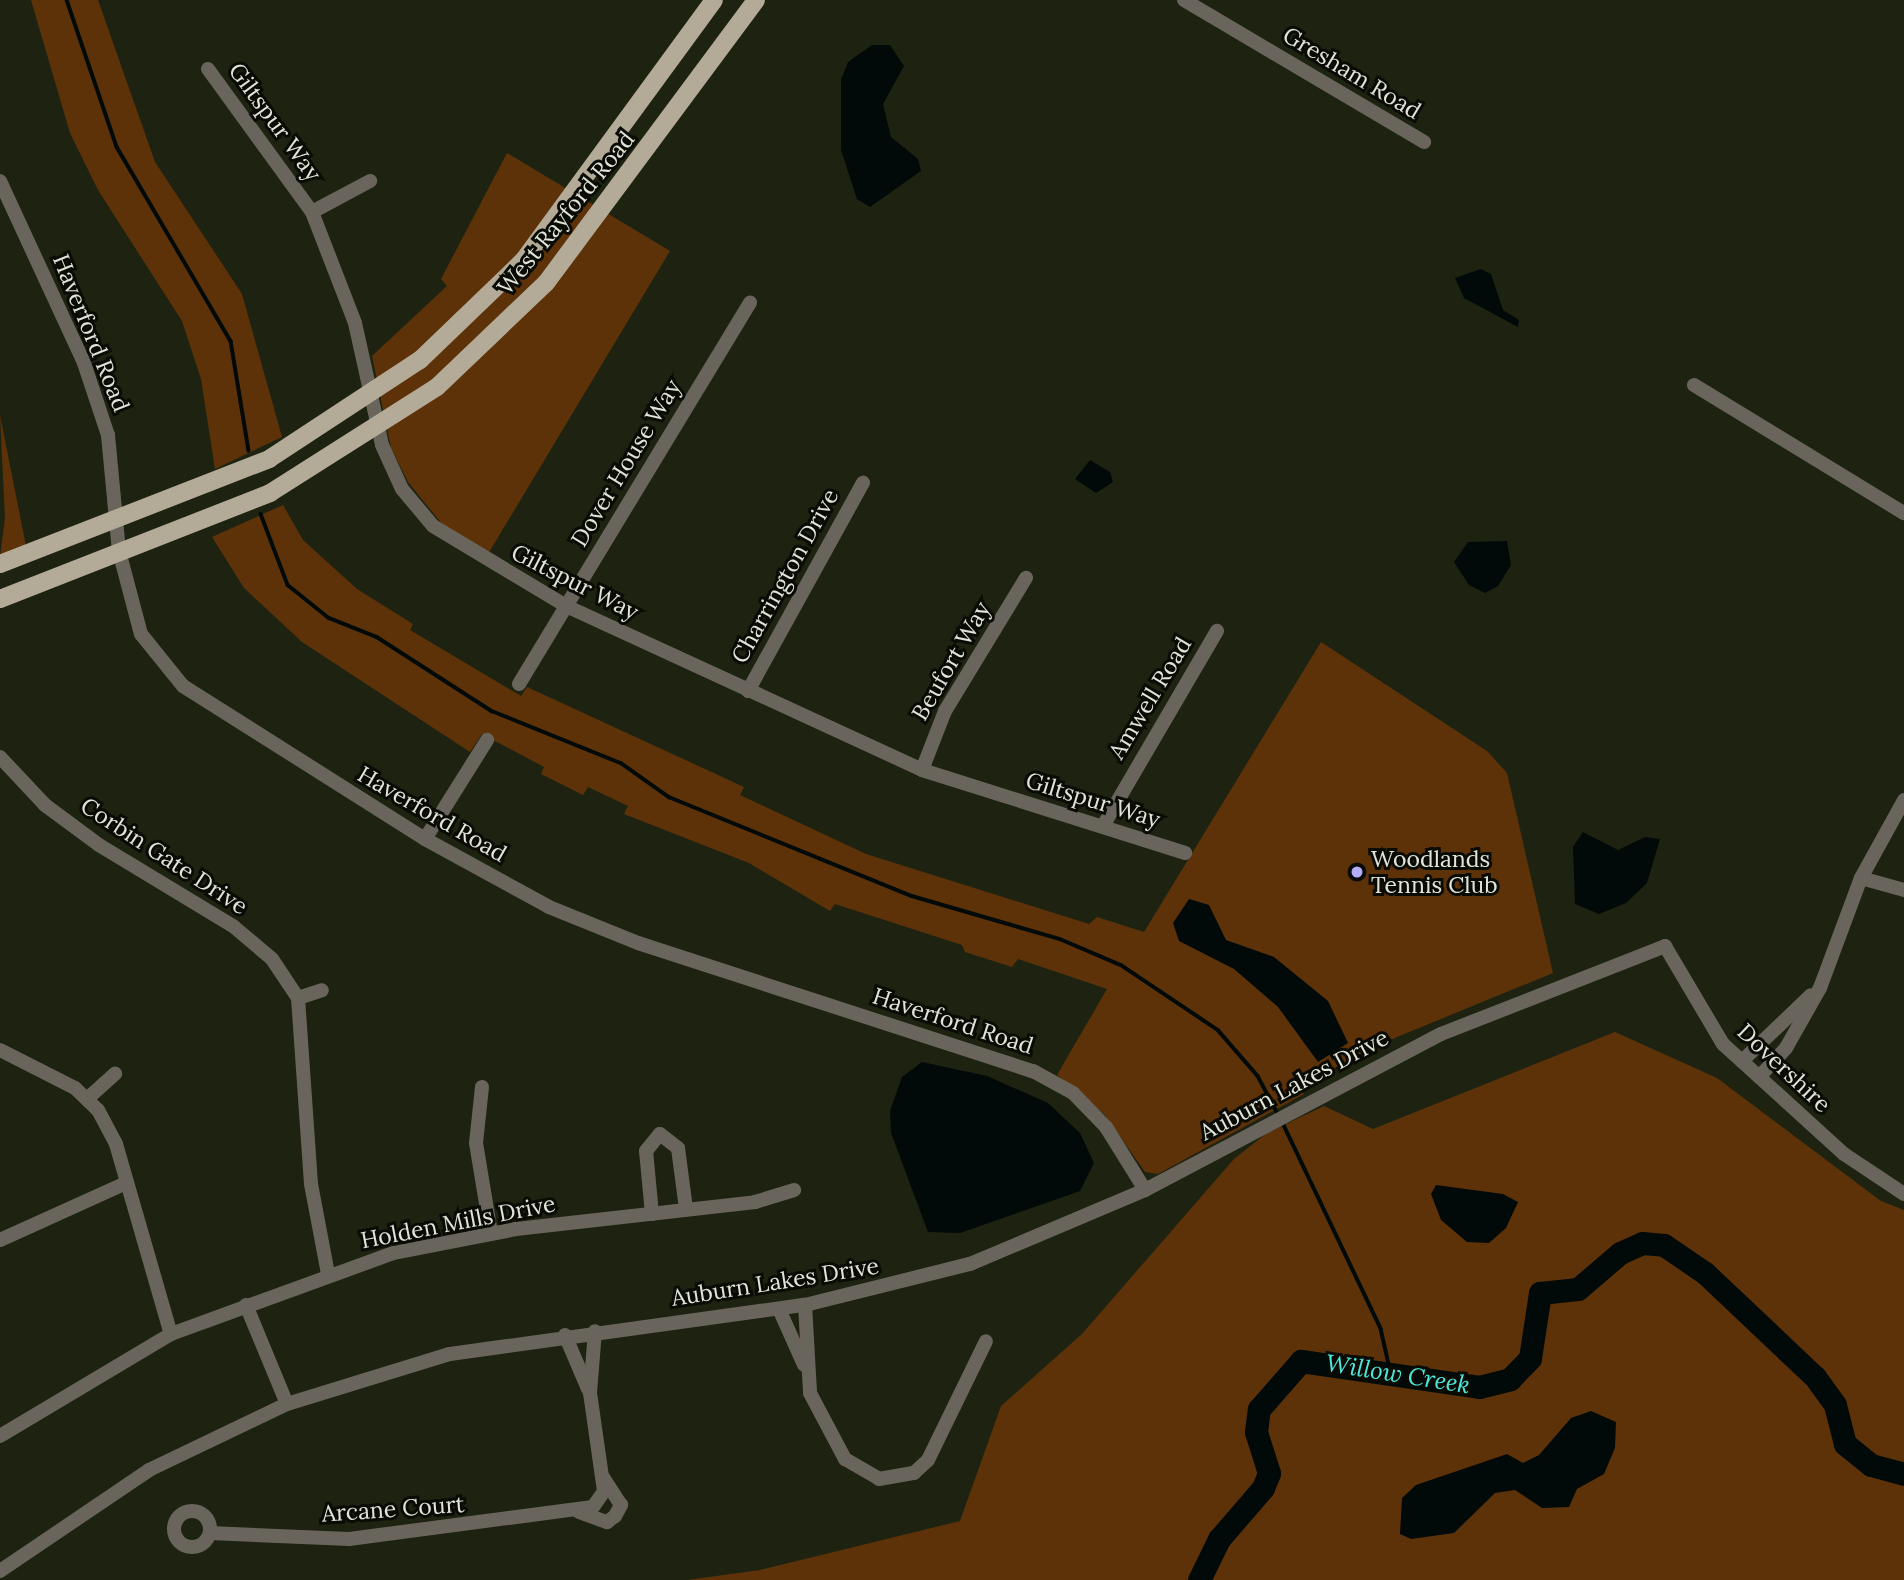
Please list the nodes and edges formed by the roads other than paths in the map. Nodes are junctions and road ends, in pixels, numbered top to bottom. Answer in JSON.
{"nodes":[{"id":1,"x":714,"y":0,"type":"edge"},
{"id":2,"x":756,"y":0,"type":"edge"},
{"id":3,"x":1184,"y":0,"type":"edge"},
{"id":4,"x":208,"y":69,"type":"dead end"},
{"id":5,"x":619,"y":138,"type":"junction"},
{"id":6,"x":1424,"y":142,"type":"dead end"},
{"id":7,"x":644,"y":157,"type":"junction"},
{"id":8,"x":0,"y":181,"type":"edge"},
{"id":9,"x":370,"y":181,"type":"dead end"},
{"id":10,"x":312,"y":212,"type":"junction"},
{"id":11,"x":750,"y":302,"type":"dead end"},
{"id":12,"x":1694,"y":385,"type":"dead end"},
{"id":13,"x":372,"y":397,"type":"junction"},
{"id":14,"x":377,"y":430,"type":"junction"},
{"id":15,"x":863,"y":483,"type":"dead end"},
{"id":16,"x":1904,"y":513,"type":"edge"},
{"id":17,"x":115,"y":519,"type":"junction"},
{"id":18,"x":119,"y":551,"type":"junction"},
{"id":19,"x":0,"y":564,"type":"edge"},
{"id":20,"x":1026,"y":578,"type":"dead end"},
{"id":21,"x":0,"y":599,"type":"edge"},
{"id":22,"x":566,"y":606,"type":"junction"},
{"id":23,"x":1217,"y":631,"type":"dead end"},
{"id":24,"x":519,"y":684,"type":"dead end"},
{"id":25,"x":748,"y":691,"type":"junction"},
{"id":26,"x":487,"y":740,"type":"dead end"},
{"id":27,"x":0,"y":757,"type":"edge"},
{"id":28,"x":922,"y":770,"type":"junction"},
{"id":29,"x":1903,"y":804,"type":"edge"},
{"id":30,"x":1103,"y":826,"type":"junction"},
{"id":31,"x":425,"y":839,"type":"junction"},
{"id":32,"x":1185,"y":853,"type":"dead end"},
{"id":33,"x":1861,"y":878,"type":"junction"},
{"id":34,"x":1904,"y":890,"type":"edge"},
{"id":35,"x":1665,"y":946,"type":"joint"},
{"id":36,"x":1820,"y":988,"type":"junction"},
{"id":37,"x":322,"y":989,"type":"dead end"},
{"id":38,"x":298,"y":998,"type":"junction"},
{"id":39,"x":0,"y":1050,"type":"edge"},
{"id":40,"x":1742,"y":1061,"type":"junction"},
{"id":41,"x":116,"y":1074,"type":"dead end"},
{"id":42,"x":1759,"y":1077,"type":"junction"},
{"id":43,"x":482,"y":1087,"type":"dead end"},
{"id":44,"x":87,"y":1100,"type":"junction"},
{"id":45,"x":126,"y":1183,"type":"junction"},
{"id":46,"x":1145,"y":1190,"type":"junction"},
{"id":47,"x":794,"y":1191,"type":"dead end"},
{"id":48,"x":1904,"y":1194,"type":"edge"},
{"id":49,"x":686,"y":1209,"type":"junction"},
{"id":50,"x":652,"y":1214,"type":"junction"},
{"id":51,"x":491,"y":1234,"type":"junction"},
{"id":52,"x":0,"y":1240,"type":"edge"},
{"id":53,"x":328,"y":1274,"type":"junction"},
{"id":54,"x":246,"y":1305,"type":"junction"},
{"id":55,"x":805,"y":1305,"type":"junction"},
{"id":56,"x":779,"y":1309,"type":"junction"},
{"id":57,"x":595,"y":1331,"type":"junction"},
{"id":58,"x":171,"y":1334,"type":"junction"},
{"id":59,"x":565,"y":1335,"type":"junction"},
{"id":60,"x":798,"y":1340,"type":"junction"},
{"id":61,"x":986,"y":1341,"type":"dead end"},
{"id":62,"x":586,"y":1364,"type":"junction"},
{"id":63,"x":287,"y":1404,"type":"junction"},
{"id":64,"x":0,"y":1436,"type":"edge"},
{"id":65,"x":601,"y":1477,"type":"junction"},
{"id":66,"x":579,"y":1512,"type":"junction"},
{"id":67,"x":210,"y":1533,"type":"dead end"},
{"id":68,"x":0,"y":1571,"type":"edge"}],
"edges":[{"from":1,"to":5,"type":"main road","name":"West Rayford Road"},
{"from":2,"to":7,"type":"main road","name":"West Rayford Road"},
{"from":3,"to":6,"type":"street","name":"Gresham Road"},
{"from":4,"to":10,"type":"street","name":"Giltspur Way"},
{"from":5,"to":7,"type":"main road"},
{"from":5,"to":13,"type":"main road","name":"West Rayford Road"},
{"from":7,"to":14,"type":"main road","name":"West Rayford Road"},
{"from":8,"to":17,"type":"street","name":"Haverford Road"},
{"from":9,"to":10,"type":"street"},
{"from":10,"to":13,"type":"street","name":"Giltspur Way"},
{"from":11,"to":22,"type":"street","name":"Dover House Way"},
{"from":12,"to":16,"type":"street"},
{"from":13,"to":14,"type":"street","name":"Giltspur Way"},
{"from":13,"to":17,"type":"main road","name":"West Rayford Road"},
{"from":14,"to":18,"type":"main road","name":"West Rayford Road"},
{"from":14,"to":22,"type":"street","name":"Giltspur Way"},
{"from":15,"to":25,"type":"street","name":"Charrington Drive"},
{"from":17,"to":18,"type":"street","name":"Haverford Road"},
{"from":17,"to":19,"type":"main road","name":"West Rayford Road"},
{"from":18,"to":21,"type":"main road","name":"West Rayford Road"},
{"from":18,"to":31,"type":"street","name":"Haverford Road"},
{"from":20,"to":28,"type":"street","name":"Beufort Way"},
{"from":22,"to":24,"type":"street","name":"Dover House Way"},
{"from":22,"to":25,"type":"street","name":"Giltspur Way"},
{"from":23,"to":30,"type":"street","name":"Amwell Road"},
{"from":25,"to":28,"type":"street","name":"Giltspur Way"},
{"from":26,"to":31,"type":"street"},
{"from":27,"to":38,"type":"street","name":"Corbin Gate Drive"},
{"from":28,"to":30,"type":"street","name":"Giltspur Way"},
{"from":29,"to":33,"type":"street"},
{"from":30,"to":32,"type":"street","name":"Giltspur Way"},
{"from":31,"to":46,"type":"street","name":"Haverford Road"},
{"from":33,"to":34,"type":"street"},
{"from":33,"to":36,"type":"street"},
{"from":35,"to":40,"type":"street","name":"Dovershire"},
{"from":35,"to":46,"type":"street","name":"Auburn Lakes Drive"},
{"from":36,"to":40,"type":"street"},
{"from":36,"to":42,"type":"street"},
{"from":37,"to":38,"type":"street"},
{"from":38,"to":53,"type":"street","name":"Corbin Gate Drive"},
{"from":39,"to":44,"type":"street"},
{"from":40,"to":42,"type":"street","name":"Dovershire"},
{"from":41,"to":44,"type":"street"},
{"from":42,"to":48,"type":"street","name":"Dovershire"},
{"from":43,"to":51,"type":"street"},
{"from":44,"to":45,"type":"street"},
{"from":45,"to":52,"type":"street"},
{"from":45,"to":58,"type":"street"},
{"from":46,"to":55,"type":"street","name":"Auburn Lakes Drive"},
{"from":47,"to":49,"type":"street","name":"Holden Mills Drive"},
{"from":49,"to":50,"type":"street","name":"Holden Mills Drive"},
{"from":49,"to":50,"type":"street"},
{"from":50,"to":51,"type":"street","name":"Holden Mills Drive"},
{"from":51,"to":53,"type":"street","name":"Holden Mills Drive"},
{"from":53,"to":54,"type":"street","name":"Holden Mills Drive"},
{"from":54,"to":58,"type":"street","name":"Holden Mills Drive"},
{"from":54,"to":63,"type":"street"},
{"from":55,"to":56,"type":"street","name":"Auburn Lakes Drive"},
{"from":55,"to":60,"type":"street"},
{"from":56,"to":57,"type":"street","name":"Auburn Lakes Drive"},
{"from":56,"to":60,"type":"street"},
{"from":57,"to":59,"type":"street","name":"Auburn Lakes Drive"},
{"from":57,"to":62,"type":"street","name":"Arcane Court"},
{"from":58,"to":64,"type":"street","name":"Holden Mills Drive"},
{"from":59,"to":62,"type":"street"},
{"from":59,"to":63,"type":"street","name":"Auburn Lakes Drive"},
{"from":60,"to":61,"type":"street"},
{"from":62,"to":65,"type":"street","name":"Arcane Court"},
{"from":63,"to":68,"type":"street","name":"Auburn Lakes Drive"},
{"from":65,"to":66,"type":"street"},
{"from":65,"to":66,"type":"street","name":"Arcane Court"},
{"from":66,"to":67,"type":"street","name":"Arcane Court"}]}
